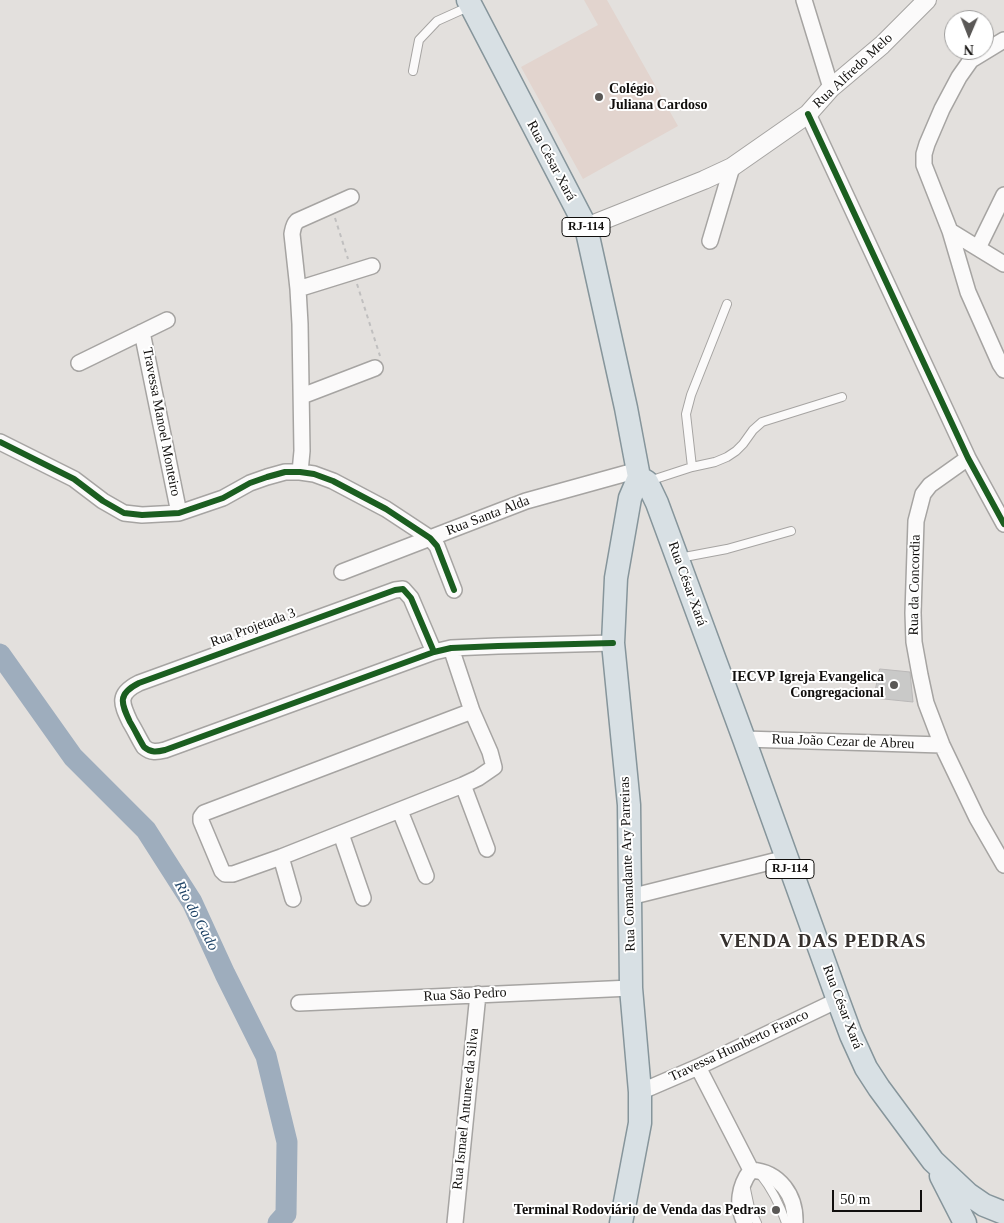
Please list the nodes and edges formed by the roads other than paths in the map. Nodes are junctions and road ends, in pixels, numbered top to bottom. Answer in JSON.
{"nodes":[{"id":1,"x":804,"y":0,"type":"edge"},
{"id":2,"x":927,"y":0,"type":"edge"},
{"id":3,"x":469,"y":3,"type":"edge"},
{"id":4,"x":1004,"y":40,"type":"edge"},
{"id":5,"x":413,"y":71,"type":"dead end"},
{"id":6,"x":831,"y":88,"type":"junction"},
{"id":7,"x":808,"y":114,"type":"junction"},
{"id":8,"x":732,"y":167,"type":"junction"},
{"id":9,"x":1004,"y":195,"type":"edge"},
{"id":10,"x":351,"y":197,"type":"dead end"},
{"id":11,"x":586,"y":227,"type":"junction"},
{"id":12,"x":950,"y":231,"type":"junction"},
{"id":13,"x":710,"y":241,"type":"dead end"},
{"id":14,"x":978,"y":248,"type":"junction"},
{"id":15,"x":1004,"y":264,"type":"edge"},
{"id":16,"x":372,"y":266,"type":"dead end"},
{"id":17,"x":298,"y":289,"type":"junction"},
{"id":18,"x":727,"y":304,"type":"dead end"},
{"id":19,"x":167,"y":320,"type":"dead end"},
{"id":20,"x":142,"y":332,"type":"junction"},
{"id":21,"x":79,"y":363,"type":"dead end"},
{"id":22,"x":375,"y":368,"type":"road end"},
{"id":23,"x":1004,"y":370,"type":"edge"},
{"id":24,"x":302,"y":396,"type":"junction"},
{"id":25,"x":842,"y":397,"type":"dead end"},
{"id":26,"x":0,"y":442,"type":"edge"},
{"id":27,"x":968,"y":458,"type":"junction"},
{"id":28,"x":692,"y":466,"type":"junction"},
{"id":29,"x":300,"y":472,"type":"junction"},
{"id":30,"x":641,"y":476,"type":"junction"},
{"id":31,"x":657,"y":503,"type":"junction"},
{"id":32,"x":627,"y":508,"type":"junction"},
{"id":33,"x":179,"y":513,"type":"junction"},
{"id":34,"x":1004,"y":524,"type":"edge"},
{"id":35,"x":791,"y":531,"type":"dead end"},
{"id":36,"x":430,"y":538,"type":"junction"},
{"id":37,"x":678,"y":559,"type":"junction"},
{"id":38,"x":342,"y":572,"type":"dead end"},
{"id":39,"x":454,"y":590,"type":"dead end"},
{"id":40,"x":613,"y":643,"type":"junction"},
{"id":41,"x":451,"y":648,"type":"junction"},
{"id":42,"x":434,"y":652,"type":"junction"},
{"id":43,"x":472,"y":711,"type":"junction"},
{"id":44,"x":744,"y":739,"type":"junction"},
{"id":45,"x":942,"y":745,"type":"junction"},
{"id":46,"x":463,"y":785,"type":"junction"},
{"id":47,"x":400,"y":811,"type":"junction"},
{"id":48,"x":341,"y":834,"type":"junction"},
{"id":49,"x":487,"y":849,"type":"dead end"},
{"id":50,"x":281,"y":858,"type":"junction"},
{"id":51,"x":786,"y":858,"type":"junction"},
{"id":52,"x":1004,"y":865,"type":"edge"},
{"id":53,"x":426,"y":876,"type":"dead end"},
{"id":54,"x":630,"y":897,"type":"junction"},
{"id":55,"x":363,"y":898,"type":"dead end"},
{"id":56,"x":293,"y":899,"type":"dead end"},
{"id":57,"x":631,"y":988,"type":"junction"},
{"id":58,"x":478,"y":994,"type":"junction"},
{"id":59,"x":838,"y":1000,"type":"junction"},
{"id":60,"x":299,"y":1003,"type":"dead end"},
{"id":61,"x":698,"y":1067,"type":"junction"},
{"id":62,"x":640,"y":1092,"type":"junction"},
{"id":63,"x":934,"y":1162,"type":"junction"},
{"id":64,"x":751,"y":1172,"type":"junction"},
{"id":65,"x":1004,"y":1213,"type":"edge"},
{"id":66,"x":455,"y":1223,"type":"edge"},
{"id":67,"x":621,"y":1223,"type":"edge"},
{"id":68,"x":745,"y":1223,"type":"edge"},
{"id":69,"x":757,"y":1223,"type":"edge"},
{"id":70,"x":786,"y":1223,"type":"edge"},
{"id":71,"x":795,"y":1223,"type":"edge"},
{"id":72,"x":964,"y":1223,"type":"edge"}],
"edges":[{"from":1,"to":6,"type":"street"},
{"from":2,"to":6,"type":"street","name":"Rua Alfredo Melo"},
{"from":3,"to":5,"type":"lane"},
{"from":3,"to":11,"type":"main road","name":"Rua César Xará","number":"RJ-114"},
{"from":4,"to":12,"type":"street"},
{"from":6,"to":7,"type":"street","name":"Rua Alfredo Melo"},
{"from":7,"to":8,"type":"street","name":"Rua Alfredo Melo"},
{"from":7,"to":27,"type":"street"},
{"from":8,"to":11,"type":"street","name":"Rua Alfredo Melo"},
{"from":8,"to":13,"type":"street"},
{"from":9,"to":14,"type":"street"},
{"from":10,"to":17,"type":"street"},
{"from":11,"to":30,"type":"main road","name":"Rua César Xará","number":"RJ-114"},
{"from":12,"to":14,"type":"street"},
{"from":12,"to":23,"type":"street"},
{"from":14,"to":15,"type":"street"},
{"from":16,"to":17,"type":"street"},
{"from":17,"to":24,"type":"street"},
{"from":18,"to":28,"type":"lane"},
{"from":19,"to":20,"type":"street","name":"Travessa Manoel Monteiro"},
{"from":20,"to":21,"type":"street","name":"Travessa Manoel Monteiro"},
{"from":20,"to":33,"type":"street","name":"Travessa Manoel Monteiro"},
{"from":22,"to":24,"type":"street"},
{"from":24,"to":29,"type":"street"},
{"from":25,"to":28,"type":"lane"},
{"from":26,"to":33,"type":"street"},
{"from":27,"to":34,"type":"street"},
{"from":27,"to":45,"type":"street","name":"Rua da Concordia"},
{"from":28,"to":30,"type":"lane"},
{"from":29,"to":33,"type":"street"},
{"from":29,"to":36,"type":"street"},
{"from":30,"to":31,"type":"main road","name":"Rua César Xará","number":"RJ-114"},
{"from":30,"to":32,"type":"main road","name":"Rua Comandante Ary Parreiras"},
{"from":30,"to":36,"type":"street","name":"Rua Santa Alda"},
{"from":31,"to":32,"type":"main road"},
{"from":31,"to":37,"type":"main road","name":"Rua César Xará","number":"RJ-114"},
{"from":32,"to":40,"type":"main road","name":"Rua Comandante Ary Parreiras"},
{"from":35,"to":37,"type":"lane"},
{"from":36,"to":38,"type":"street","name":"Rua Santa Alda"},
{"from":36,"to":39,"type":"street"},
{"from":37,"to":44,"type":"main road","name":"Rua César Xará","number":"RJ-114"},
{"from":40,"to":41,"type":"street"},
{"from":40,"to":54,"type":"main road","name":"Rua Comandante Ary Parreiras"},
{"from":41,"to":42,"type":"street"},
{"from":41,"to":43,"type":"street"},
{"from":42,"to":42,"type":"street","name":"Rua Projetada 3"},
{"from":43,"to":46,"type":"street"},
{"from":43,"to":50,"type":"street"},
{"from":44,"to":45,"type":"street","name":"Rua João Cezar de Abreu"},
{"from":44,"to":51,"type":"main road","name":"Rua César Xará","number":"RJ-114"},
{"from":45,"to":52,"type":"street","name":"Rua da Concordia"},
{"from":46,"to":47,"type":"street"},
{"from":46,"to":49,"type":"street"},
{"from":47,"to":48,"type":"street"},
{"from":47,"to":53,"type":"street"},
{"from":48,"to":50,"type":"street"},
{"from":48,"to":55,"type":"street"},
{"from":50,"to":56,"type":"street"},
{"from":51,"to":54,"type":"street"},
{"from":51,"to":59,"type":"main road","name":"Rua César Xará","number":"RJ-114"},
{"from":54,"to":57,"type":"main road","name":"Rua Comandante Ary Parreiras"},
{"from":57,"to":58,"type":"street","name":"Rua São Pedro"},
{"from":57,"to":62,"type":"main road","name":"Rua Comandante Ary Parreiras"},
{"from":58,"to":60,"type":"street","name":"Rua São Pedro"},
{"from":58,"to":66,"type":"street","name":"Rua Ismael Antunes da Silva"},
{"from":59,"to":61,"type":"street","name":"Travessa Humberto Franco"},
{"from":59,"to":63,"type":"main road","name":"Rua César Xará","number":"RJ-114"},
{"from":61,"to":62,"type":"street","name":"Travessa Humberto Franco"},
{"from":61,"to":64,"type":"street"},
{"from":62,"to":67,"type":"main road","name":"Rua Comandante Ary Parreiras"},
{"from":63,"to":65,"type":"main road","name":"Rua César Xará","number":"RJ-114"},
{"from":63,"to":72,"type":"main road","name":"Rua César Xará","number":"RJ-114"},
{"from":64,"to":68,"type":"street"},
{"from":64,"to":69,"type":"lane"},
{"from":64,"to":70,"type":"lane"},
{"from":64,"to":71,"type":"street"}]}
